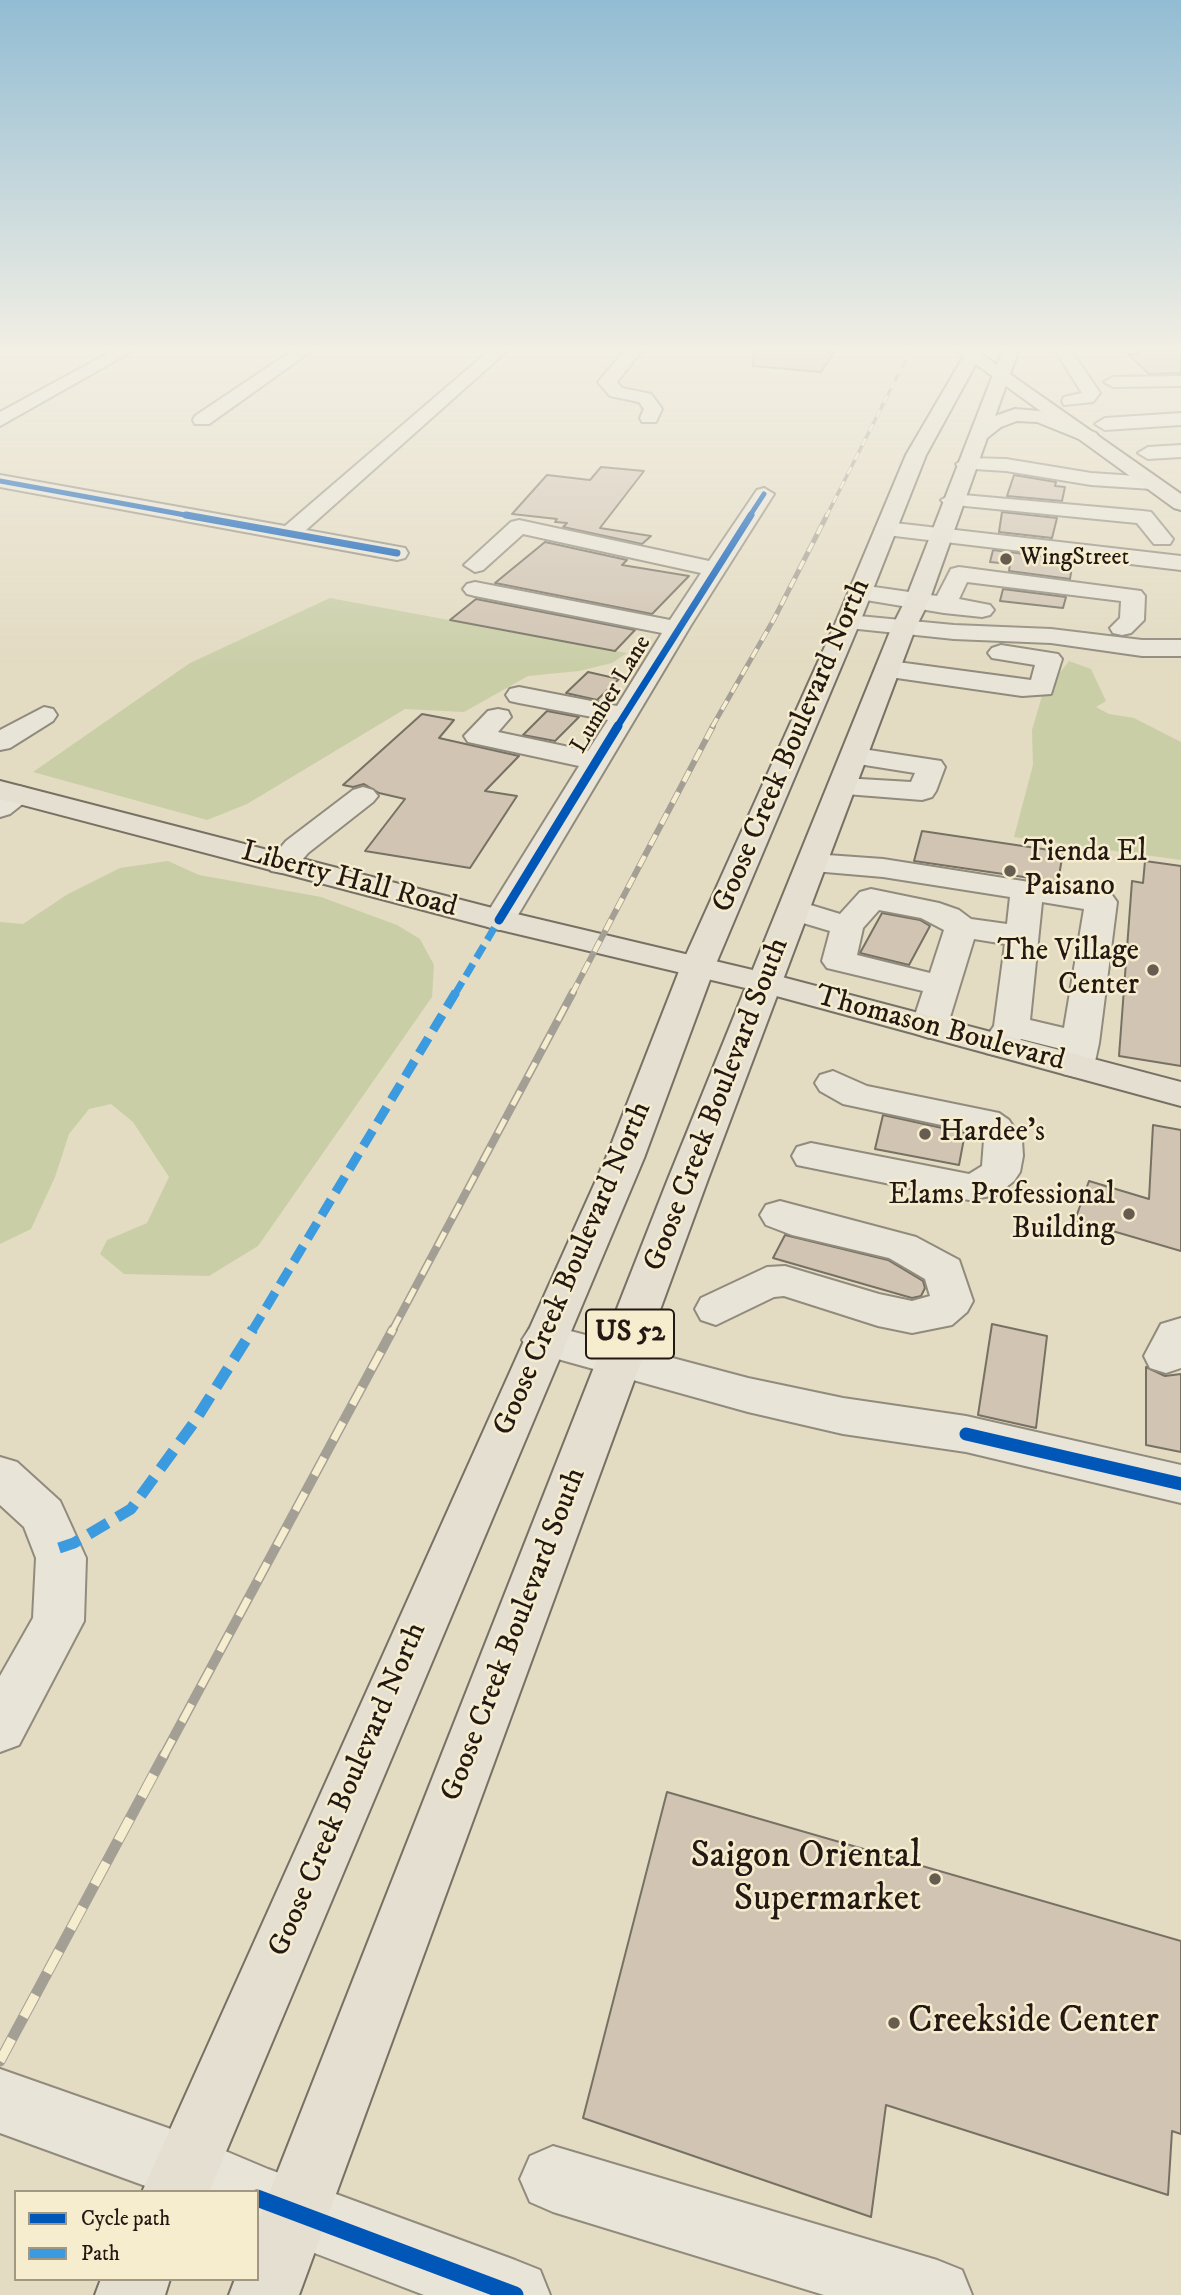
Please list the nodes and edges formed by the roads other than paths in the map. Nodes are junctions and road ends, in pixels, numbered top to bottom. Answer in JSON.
{"nodes":[{"id":1,"x":378,"y":456,"type":"edge"},
{"id":2,"x":916,"y":456,"type":"edge"},
{"id":3,"x":970,"y":456,"type":"edge"},
{"id":4,"x":982,"y":456,"type":"edge"},
{"id":5,"x":1115,"y":456,"type":"edge"},
{"id":6,"x":1152,"y":456,"type":"edge"},
{"id":7,"x":1181,"y":475,"type":"edge"},
{"id":8,"x":0,"y":481,"type":"edge"},
{"id":9,"x":1071,"y":484,"type":"junction"},
{"id":10,"x":1152,"y":484,"type":"junction"},
{"id":11,"x":764,"y":494,"type":"dead end"},
{"id":12,"x":1181,"y":504,"type":"edge"},
{"id":13,"x":956,"y":527,"type":"junction"},
{"id":14,"x":886,"y":529,"type":"junction"},
{"id":15,"x":291,"y":532,"type":"junction"},
{"id":16,"x":1172,"y":538,"type":"edge"},
{"id":17,"x":1133,"y":539,"type":"junction"},
{"id":18,"x":397,"y":553,"type":"dead end"},
{"id":19,"x":1181,"y":563,"type":"edge"},
{"id":20,"x":716,"y":569,"type":"junction"},
{"id":21,"x":854,"y":607,"type":"junction"},
{"id":22,"x":1122,"y":628,"type":"junction"},
{"id":23,"x":677,"y":629,"type":"junction"},
{"id":24,"x":953,"y":640,"type":"junction"},
{"id":25,"x":1180,"y":648,"type":"edge"},
{"id":26,"x":890,"y":669,"type":"junction"},
{"id":27,"x":940,"y":676,"type":"junction"},
{"id":28,"x":519,"y":695,"type":"dead end"},
{"id":29,"x":44,"y":715,"type":"dead end"},
{"id":30,"x":624,"y":715,"type":"junction"},
{"id":31,"x":498,"y":717,"type":"dead end"},
{"id":32,"x":0,"y":742,"type":"edge"},
{"id":33,"x":591,"y":760,"type":"junction"},
{"id":34,"x":530,"y":773,"type":"dead end"},
{"id":35,"x":363,"y":796,"type":"dead end"},
{"id":36,"x":6,"y":798,"type":"edge"},
{"id":37,"x":813,"y":863,"type":"junction"},
{"id":38,"x":282,"y":864,"type":"junction"},
{"id":39,"x":1027,"y":890,"type":"junction"},
{"id":40,"x":794,"y":910,"type":"junction"},
{"id":41,"x":499,"y":920,"type":"junction"},
{"id":42,"x":847,"y":926,"type":"junction"},
{"id":43,"x":961,"y":928,"type":"junction"},
{"id":44,"x":1022,"y":936,"type":"junction"},
{"id":45,"x":698,"y":966,"type":"junction"},
{"id":46,"x":766,"y":984,"type":"junction"},
{"id":47,"x":943,"y":986,"type":"junction"},
{"id":48,"x":929,"y":1027,"type":"junction"},
{"id":49,"x":1005,"y":1036,"type":"junction"},
{"id":50,"x":1079,"y":1055,"type":"junction"},
{"id":51,"x":833,"y":1083,"type":"dead end"},
{"id":52,"x":1181,"y":1094,"type":"edge"},
{"id":53,"x":811,"y":1156,"type":"dead end"},
{"id":54,"x":780,"y":1215,"type":"dead end"},
{"id":55,"x":716,"y":1309,"type":"dead end"},
{"id":56,"x":544,"y":1340,"type":"junction"},
{"id":57,"x":620,"y":1361,"type":"junction"},
{"id":58,"x":0,"y":1476,"type":"edge"},
{"id":59,"x":1181,"y":1484,"type":"edge"},
{"id":60,"x":0,"y":1727,"type":"edge"},
{"id":61,"x":0,"y":2101,"type":"edge"},
{"id":62,"x":180,"y":2179,"type":"edge"},
{"id":63,"x":553,"y":2179,"type":"dead end"},
{"id":64,"x":222,"y":2190,"type":"edge"},
{"id":65,"x":265,"y":2201,"type":"edge"},
{"id":66,"x":264,"y":2295,"type":"edge"},
{"id":67,"x":514,"y":2295,"type":"edge"},
{"id":68,"x":937,"y":2295,"type":"edge"}],
"edges":[{"from":1,"to":15,"type":"street"},
{"from":2,"to":14,"type":"main road","name":"Goose Creek Boulevard North","number":"US 52"},
{"from":3,"to":13,"type":"main road","name":"Goose Creek Boulevard South","number":"US 52"},
{"from":4,"to":13,"type":"main road"},
{"from":5,"to":10,"type":"main road"},
{"from":6,"to":7,"type":"main road"},
{"from":8,"to":15,"type":"street"},
{"from":9,"to":10,"type":"street"},
{"from":9,"to":12,"type":"street"},
{"from":9,"to":13,"type":"street"},
{"from":10,"to":12,"type":"main road"},
{"from":11,"to":20,"type":"street","name":"Lumber Lane"},
{"from":13,"to":14,"type":"street"},
{"from":13,"to":16,"type":"street"},
{"from":13,"to":17,"type":"street"},
{"from":13,"to":17,"type":"street"},
{"from":13,"to":19,"type":"street"},
{"from":13,"to":21,"type":"street"},
{"from":13,"to":22,"type":"street"},
{"from":13,"to":22,"type":"street"},
{"from":13,"to":24,"type":"street"},
{"from":13,"to":26,"type":"main road","name":"Goose Creek Boulevard South","number":"US 52"},
{"from":14,"to":21,"type":"main road","name":"Goose Creek Boulevard North","number":"US 52"},
{"from":15,"to":18,"type":"street"},
{"from":16,"to":17,"type":"street"},
{"from":20,"to":23,"type":"street","name":"Lumber Lane"},
{"from":20,"to":23,"type":"street"},
{"from":21,"to":45,"type":"main road","name":"Goose Creek Boulevard North","number":"US 52"},
{"from":22,"to":25,"type":"street"},
{"from":23,"to":30,"type":"street","name":"Lumber Lane"},
{"from":24,"to":25,"type":"street"},
{"from":24,"to":27,"type":"street"},
{"from":24,"to":27,"type":"street"},
{"from":26,"to":27,"type":"street"},
{"from":26,"to":37,"type":"main road","name":"Goose Creek Boulevard South","number":"US 52"},
{"from":28,"to":30,"type":"street"},
{"from":29,"to":32,"type":"street"},
{"from":30,"to":33,"type":"street","name":"Lumber Lane"},
{"from":31,"to":33,"type":"street"},
{"from":33,"to":34,"type":"street"},
{"from":33,"to":41,"type":"street","name":"Lumber Lane"},
{"from":35,"to":38,"type":"street"},
{"from":36,"to":38,"type":"main road","name":"Liberty Hall Road"},
{"from":37,"to":39,"type":"street"},
{"from":37,"to":40,"type":"main road","name":"Goose Creek Boulevard South","number":"US 52"},
{"from":38,"to":41,"type":"main road","name":"Liberty Hall Road"},
{"from":39,"to":44,"type":"street"},
{"from":39,"to":50,"type":"street"},
{"from":40,"to":42,"type":"street"},
{"from":40,"to":46,"type":"main road","name":"Goose Creek Boulevard South","number":"US 52"},
{"from":41,"to":45,"type":"main road","name":"Liberty Hall Road"},
{"from":42,"to":43,"type":"street"},
{"from":42,"to":47,"type":"street"},
{"from":43,"to":44,"type":"street"},
{"from":43,"to":47,"type":"street"},
{"from":44,"to":49,"type":"street"},
{"from":45,"to":46,"type":"main road","name":"Thomason Boulevard"},
{"from":45,"to":56,"type":"main road","name":"Goose Creek Boulevard North","number":"US 52"},
{"from":46,"to":48,"type":"main road","name":"Thomason Boulevard"},
{"from":46,"to":57,"type":"main road","name":"Goose Creek Boulevard South","number":"US 52"},
{"from":47,"to":48,"type":"street"},
{"from":48,"to":49,"type":"main road","name":"Thomason Boulevard"},
{"from":49,"to":50,"type":"main road","name":"Thomason Boulevard"},
{"from":50,"to":52,"type":"main road","name":"Thomason Boulevard"},
{"from":51,"to":53,"type":"street"},
{"from":54,"to":55,"type":"street"},
{"from":56,"to":57,"type":"street"},
{"from":56,"to":62,"type":"main road","name":"Goose Creek Boulevard North","number":"US 52"},
{"from":57,"to":59,"type":"street"},
{"from":57,"to":65,"type":"main road","name":"Goose Creek Boulevard South","number":"US 52"},
{"from":58,"to":60,"type":"street"},
{"from":61,"to":62,"type":"street"},
{"from":62,"to":64,"type":"street"},
{"from":63,"to":68,"type":"street"},
{"from":65,"to":66,"type":"main road","name":"Goose Creek Boulevard South","number":"US 52"},
{"from":65,"to":67,"type":"street"}]}
